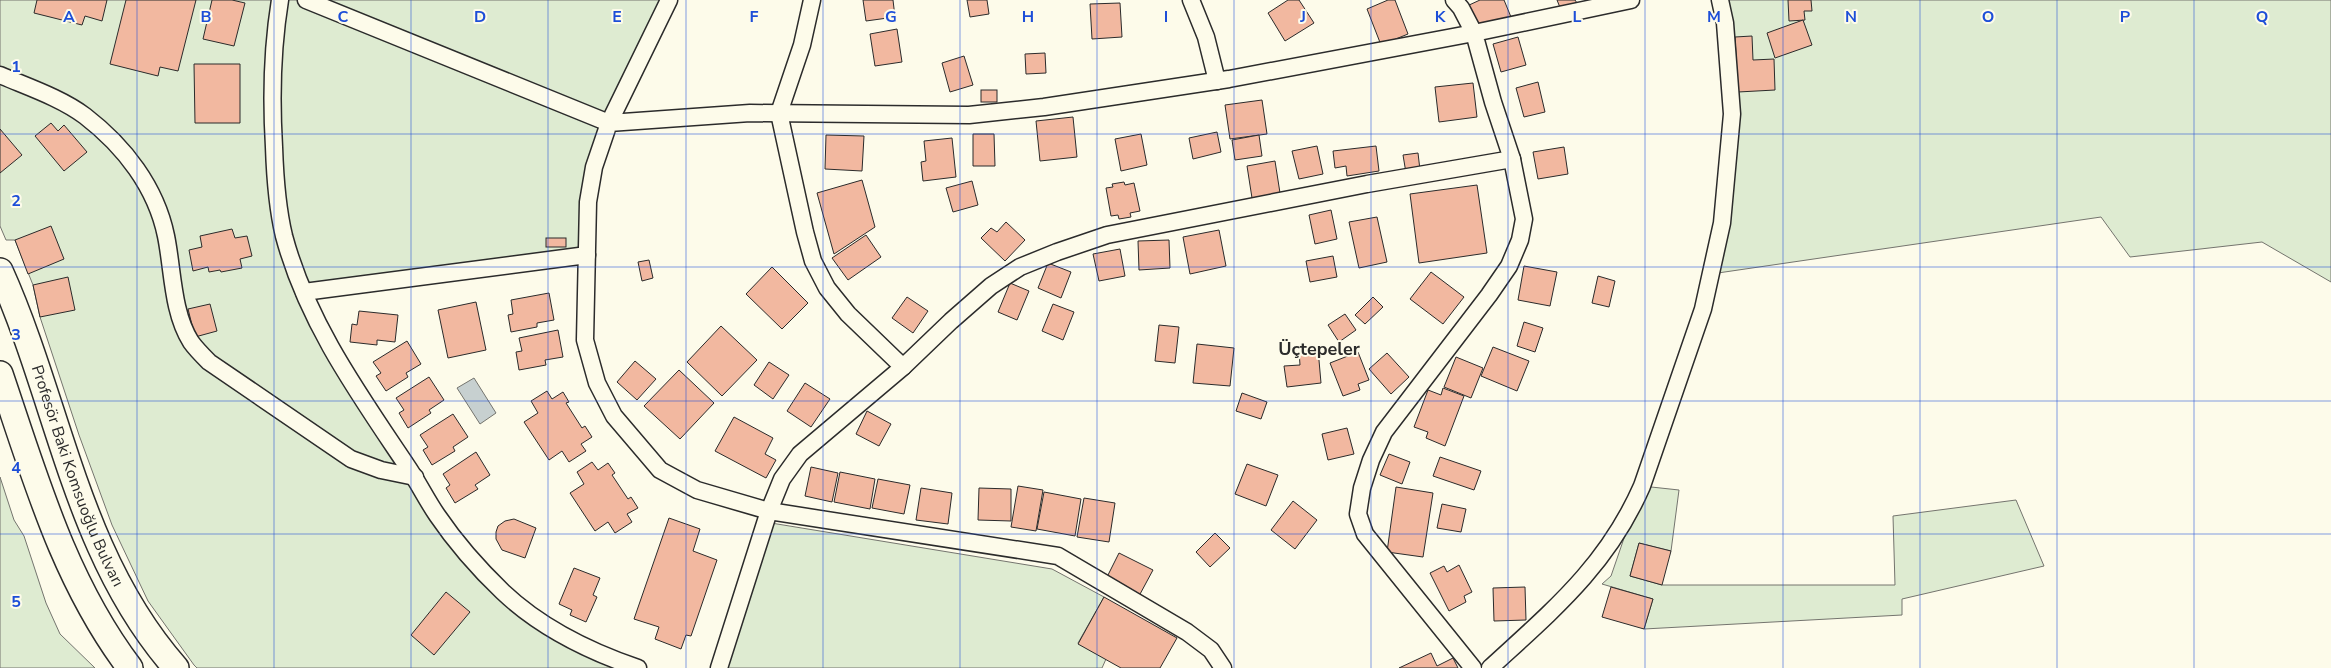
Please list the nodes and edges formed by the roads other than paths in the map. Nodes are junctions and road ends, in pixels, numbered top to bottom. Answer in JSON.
{"nodes":[{"id":1,"x":280,"y":0,"type":"edge"},
{"id":2,"x":306,"y":0,"type":"edge"},
{"id":3,"x":668,"y":0,"type":"edge"},
{"id":4,"x":812,"y":0,"type":"edge"},
{"id":5,"x":1191,"y":0,"type":"edge"},
{"id":6,"x":1454,"y":0,"type":"edge"},
{"id":7,"x":1631,"y":0,"type":"edge"},
{"id":8,"x":1720,"y":0,"type":"edge"},
{"id":9,"x":1474,"y":33,"type":"junction"},
{"id":10,"x":0,"y":75,"type":"edge"},
{"id":11,"x":1217,"y":81,"type":"junction"},
{"id":12,"x":779,"y":113,"type":"junction"},
{"id":13,"x":609,"y":123,"type":"junction"},
{"id":14,"x":1512,"y":159,"type":"junction"},
{"id":15,"x":586,"y":255,"type":"junction"},
{"id":16,"x":0,"y":271,"type":"edge"},
{"id":17,"x":304,"y":292,"type":"junction"},
{"id":18,"x":904,"y":367,"type":"junction"},
{"id":19,"x":0,"y":374,"type":"edge"},
{"id":20,"x":415,"y":477,"type":"junction"},
{"id":21,"x":769,"y":511,"type":"junction"},
{"id":22,"x":130,"y":668,"type":"edge"},
{"id":23,"x":176,"y":668,"type":"edge"},
{"id":24,"x":638,"y":668,"type":"edge"},
{"id":25,"x":719,"y":668,"type":"edge"},
{"id":26,"x":1223,"y":668,"type":"edge"},
{"id":27,"x":1473,"y":668,"type":"edge"},
{"id":28,"x":1490,"y":668,"type":"edge"}],
"edges":[{"from":1,"to":17,"type":"street"},
{"from":2,"to":13,"type":"street"},
{"from":3,"to":13,"type":"street"},
{"from":4,"to":12,"type":"street"},
{"from":5,"to":11,"type":"street"},
{"from":6,"to":9,"type":"street"},
{"from":7,"to":9,"type":"street"},
{"from":8,"to":28,"type":"street"},
{"from":9,"to":11,"type":"street"},
{"from":9,"to":14,"type":"street"},
{"from":10,"to":20,"type":"street"},
{"from":11,"to":12,"type":"street"},
{"from":12,"to":13,"type":"street"},
{"from":12,"to":18,"type":"street"},
{"from":13,"to":15,"type":"street"},
{"from":14,"to":18,"type":"street"},
{"from":14,"to":27,"type":"street"},
{"from":15,"to":17,"type":"street"},
{"from":15,"to":21,"type":"street"},
{"from":16,"to":23,"type":"main road","name":"Profesör Baki Komsuoğlu Bulvarı"},
{"from":17,"to":20,"type":"street"},
{"from":18,"to":21,"type":"street"},
{"from":19,"to":22,"type":"main road"},
{"from":20,"to":24,"type":"street"},
{"from":21,"to":25,"type":"street"},
{"from":21,"to":26,"type":"street"}]}
